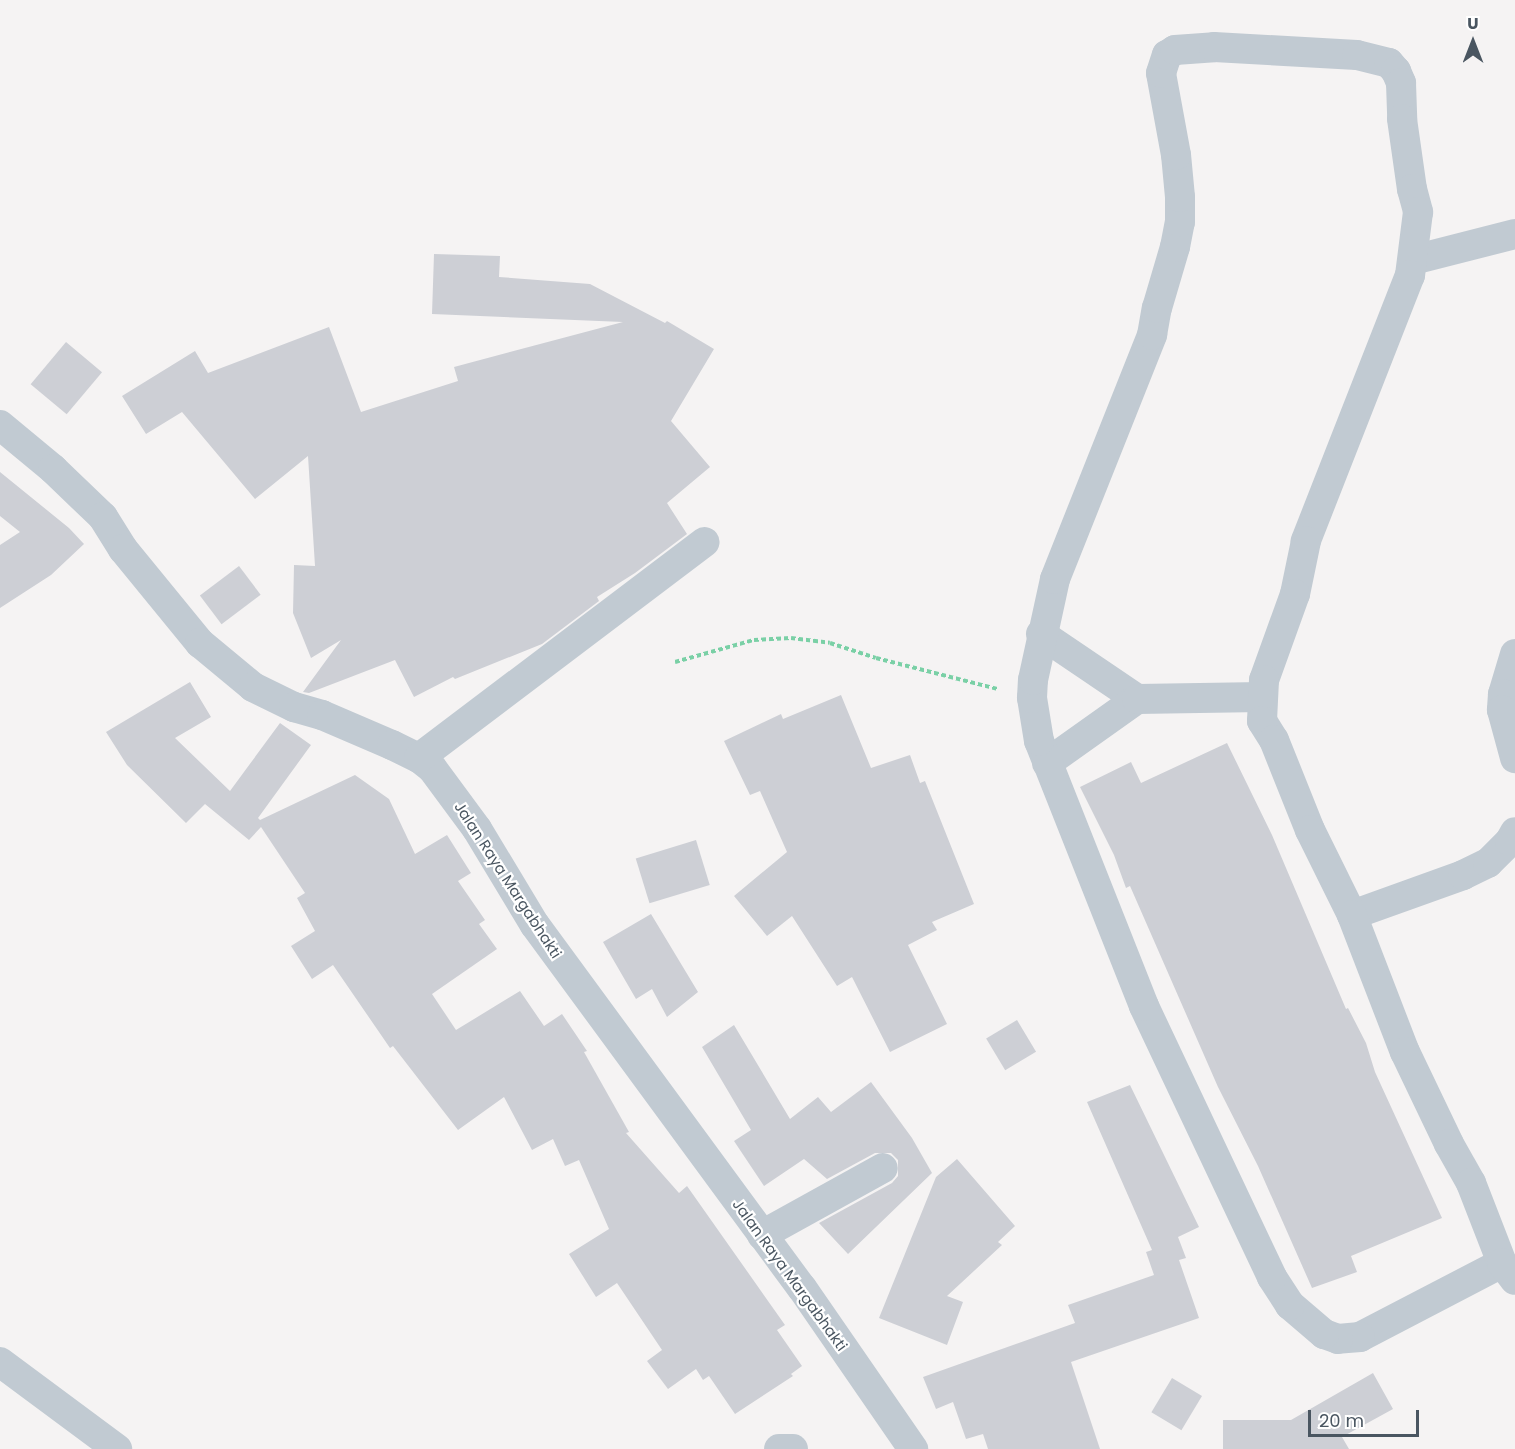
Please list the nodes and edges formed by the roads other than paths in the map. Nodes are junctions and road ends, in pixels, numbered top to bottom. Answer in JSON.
{"nodes":[{"id":1,"x":1515,"y":234,"type":"edge"},
{"id":2,"x":1413,"y":260,"type":"junction"},
{"id":3,"x":0,"y":425,"type":"edge"},
{"id":4,"x":705,"y":542,"type":"dead end"},
{"id":5,"x":1041,"y":634,"type":"junction"},
{"id":6,"x":1515,"y":654,"type":"edge"},
{"id":7,"x":1263,"y":697,"type":"junction"},
{"id":8,"x":1137,"y":699,"type":"junction"},
{"id":9,"x":419,"y":758,"type":"junction"},
{"id":10,"x":1515,"y":758,"type":"edge"},
{"id":11,"x":1047,"y":763,"type":"junction"},
{"id":12,"x":1515,"y":832,"type":"edge"},
{"id":13,"x":1352,"y":915,"type":"junction"},
{"id":14,"x":883,"y":1168,"type":"dead end"},
{"id":15,"x":762,"y":1235,"type":"junction"},
{"id":16,"x":1509,"y":1271,"type":"edge"},
{"id":17,"x":0,"y":1362,"type":"edge"},
{"id":18,"x":117,"y":1449,"type":"edge"},
{"id":19,"x":779,"y":1449,"type":"edge"},
{"id":20,"x":793,"y":1449,"type":"edge"},
{"id":21,"x":913,"y":1449,"type":"edge"}],
"edges":[{"from":1,"to":2,"type":"street"},
{"from":2,"to":5,"type":"street"},
{"from":2,"to":7,"type":"street"},
{"from":3,"to":9,"type":"street","name":"Jalan Raya Margabhakti"},
{"from":4,"to":9,"type":"street"},
{"from":5,"to":8,"type":"street"},
{"from":5,"to":11,"type":"street"},
{"from":6,"to":10,"type":"street"},
{"from":7,"to":8,"type":"street"},
{"from":7,"to":13,"type":"street"},
{"from":8,"to":11,"type":"street"},
{"from":9,"to":15,"type":"street","name":"Jalan Raya Margabhakti"},
{"from":11,"to":16,"type":"street"},
{"from":12,"to":13,"type":"street"},
{"from":13,"to":16,"type":"street"},
{"from":14,"to":15,"type":"street"},
{"from":15,"to":21,"type":"street","name":"Jalan Raya Margabhakti"},
{"from":17,"to":18,"type":"street"},
{"from":19,"to":20,"type":"street"}]}
